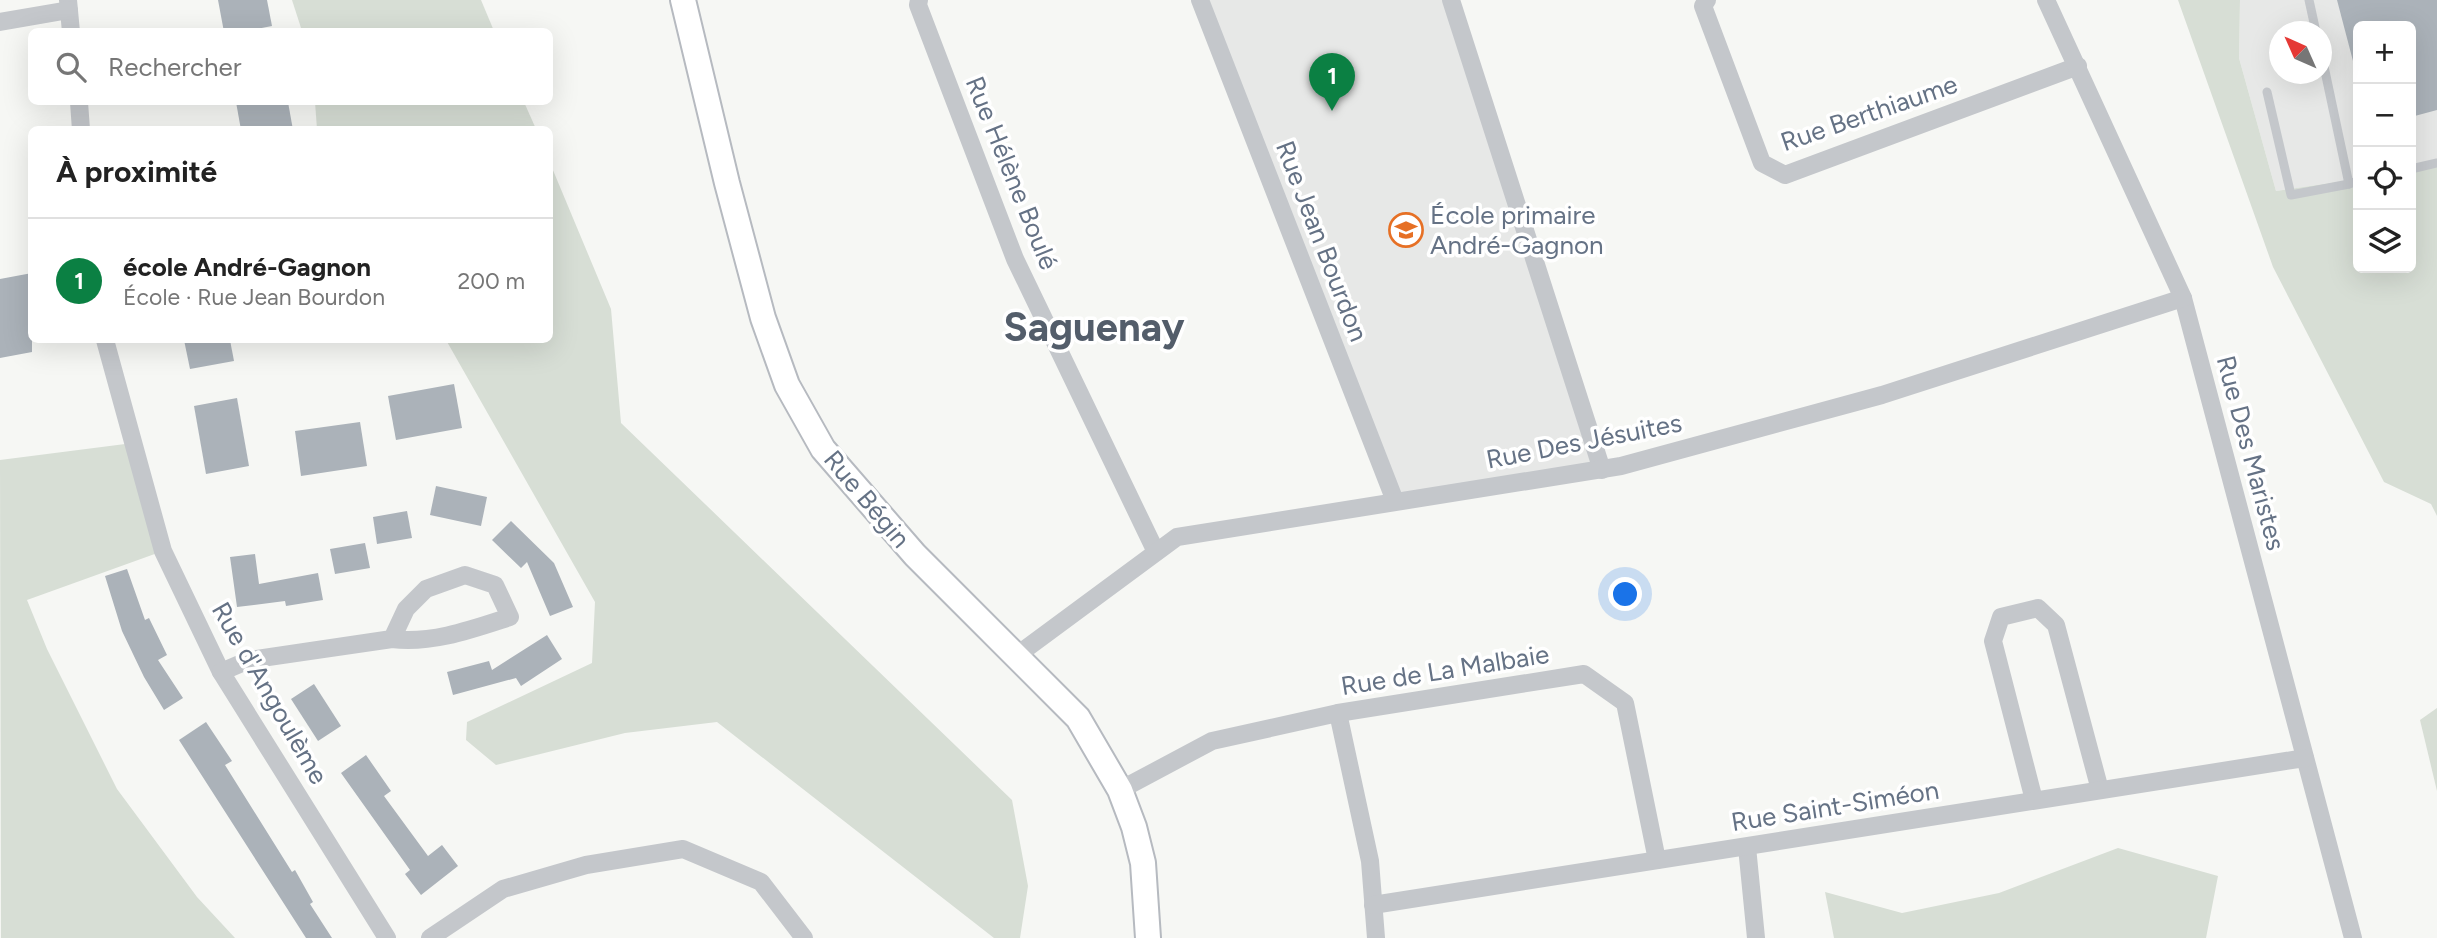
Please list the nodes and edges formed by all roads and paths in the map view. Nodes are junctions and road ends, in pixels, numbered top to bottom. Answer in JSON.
{"nodes":[{"id":1,"x":683,"y":0,"type":"edge"},
{"id":2,"x":919,"y":0,"type":"edge"},
{"id":3,"x":1200,"y":0,"type":"edge"},
{"id":4,"x":1451,"y":0,"type":"edge"},
{"id":5,"x":1707,"y":0,"type":"edge"},
{"id":6,"x":2046,"y":0,"type":"edge"},
{"id":7,"x":2309,"y":0,"type":"edge"},
{"id":8,"x":69,"y":5,"type":"edge"},
{"id":9,"x":2314,"y":21,"type":"edge"},
{"id":10,"x":0,"y":22,"type":"edge"},
{"id":11,"x":71,"y":28,"type":"edge"},
{"id":12,"x":2078,"y":66,"type":"junction"},
{"id":13,"x":2329,"y":84,"type":"edge"},
{"id":14,"x":2267,"y":92,"type":"dead end"},
{"id":15,"x":79,"y":105,"type":"edge"},
{"id":16,"x":82,"y":126,"type":"edge"},
{"id":17,"x":2437,"y":163,"type":"edge"},
{"id":18,"x":2416,"y":168,"type":"edge"},
{"id":19,"x":2353,"y":178,"type":"edge"},
{"id":20,"x":2353,"y":182,"type":"edge"},
{"id":21,"x":2183,"y":298,"type":"junction"},
{"id":22,"x":106,"y":343,"type":"edge"},
{"id":23,"x":1602,"y":470,"type":"junction"},
{"id":24,"x":1395,"y":501,"type":"junction"},
{"id":25,"x":1156,"y":552,"type":"junction"},
{"id":26,"x":392,"y":639,"type":"junction"},
{"id":27,"x":1016,"y":656,"type":"junction"},
{"id":28,"x":222,"y":672,"type":"junction"},
{"id":29,"x":1338,"y":713,"type":"junction"},
{"id":30,"x":2305,"y":758,"type":"junction"},
{"id":31,"x":1119,"y":790,"type":"junction"},
{"id":32,"x":2100,"y":790,"type":"junction"},
{"id":33,"x":2034,"y":800,"type":"junction"},
{"id":34,"x":1747,"y":847,"type":"junction"},
{"id":35,"x":1657,"y":860,"type":"junction"},
{"id":36,"x":1373,"y":905,"type":"junction"},
{"id":37,"x":387,"y":938,"type":"edge"},
{"id":38,"x":430,"y":938,"type":"edge"},
{"id":39,"x":804,"y":938,"type":"edge"},
{"id":40,"x":1148,"y":938,"type":"edge"},
{"id":41,"x":1376,"y":938,"type":"edge"},
{"id":42,"x":1756,"y":938,"type":"edge"},
{"id":43,"x":2353,"y":938,"type":"edge"}],
"edges":[{"from":1,"to":27,"type":"street","name":"Rue Bégin"},
{"from":2,"to":25,"type":"street","name":"Rue Hélène Boulé"},
{"from":3,"to":24,"type":"street","name":"Rue Jean Bourdon"},
{"from":4,"to":23,"type":"street"},
{"from":5,"to":12,"type":"street","name":"Rue Berthiaume"},
{"from":6,"to":12,"type":"street","name":"Rue Des Maristes"},
{"from":7,"to":9,"type":"lane"},
{"from":8,"to":10,"type":"street"},
{"from":8,"to":11,"type":"street"},
{"from":12,"to":21,"type":"street","name":"Rue Des Maristes"},
{"from":13,"to":19,"type":"lane"},
{"from":14,"to":20,"type":"lane"},
{"from":15,"to":16,"type":"street"},
{"from":17,"to":18,"type":"lane"},
{"from":21,"to":23,"type":"street","name":"Rue Des Jésuites"},
{"from":21,"to":30,"type":"street","name":"Rue Des Maristes"},
{"from":22,"to":28,"type":"street","name":"Rue d'Angoulème"},
{"from":23,"to":24,"type":"street","name":"Rue Des Jésuites"},
{"from":24,"to":25,"type":"street","name":"Rue Des Jésuites"},
{"from":25,"to":27,"type":"street","name":"Rue Des Jésuites"},
{"from":26,"to":26,"type":"street"},
{"from":26,"to":28,"type":"street"},
{"from":27,"to":31,"type":"street","name":"Rue Bégin"},
{"from":28,"to":37,"type":"street","name":"Rue d'Angoulème"},
{"from":29,"to":31,"type":"street","name":"Rue de La Malbaie"},
{"from":29,"to":35,"type":"street","name":"Rue de La Malbaie"},
{"from":29,"to":36,"type":"street"},
{"from":30,"to":32,"type":"street","name":"Rue Saint-Siméon"},
{"from":30,"to":43,"type":"street","name":"Rue Des Maristes"},
{"from":31,"to":40,"type":"street","name":"Rue Bégin"},
{"from":32,"to":33,"type":"street","name":"Rue Saint-Siméon"},
{"from":32,"to":33,"type":"street"},
{"from":33,"to":34,"type":"street","name":"Rue Saint-Siméon"},
{"from":34,"to":35,"type":"street","name":"Rue Saint-Siméon"},
{"from":34,"to":42,"type":"street"},
{"from":35,"to":36,"type":"street","name":"Rue Saint-Siméon"},
{"from":36,"to":41,"type":"street"},
{"from":38,"to":39,"type":"street"}]}
